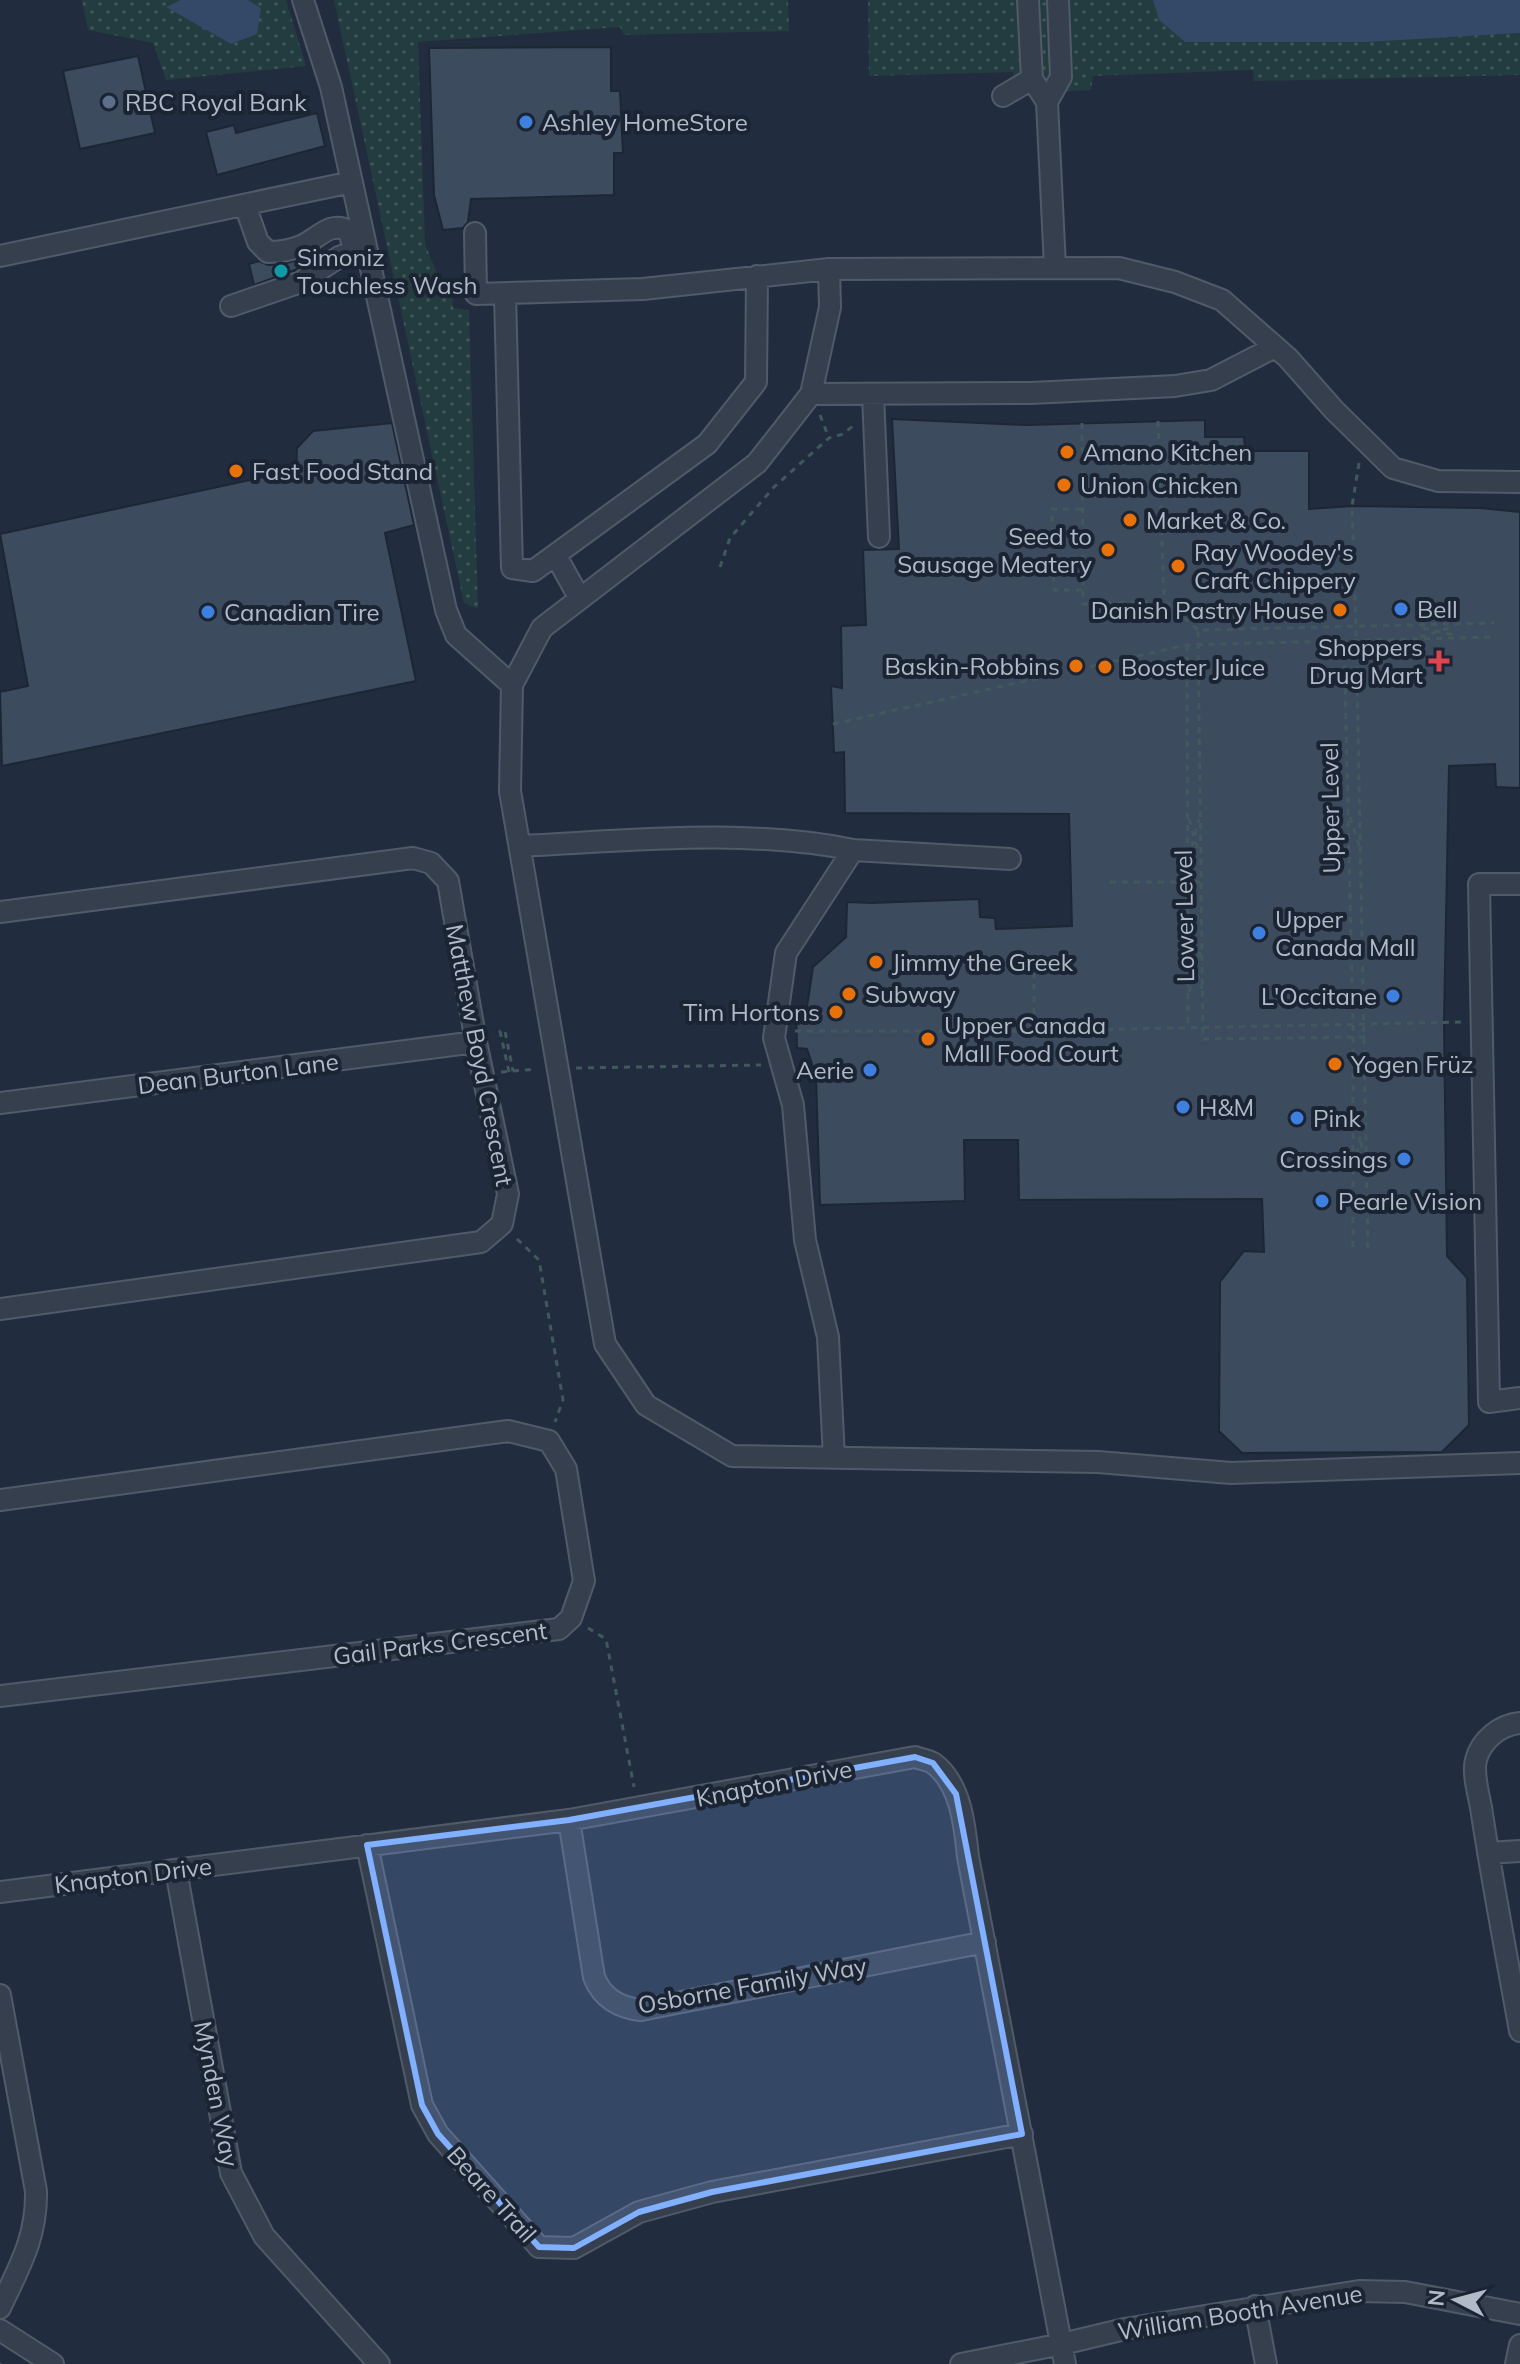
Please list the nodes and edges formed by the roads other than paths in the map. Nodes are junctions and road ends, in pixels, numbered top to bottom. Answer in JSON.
{"nodes":[{"id":1,"x":303,"y":0,"type":"edge"},
{"id":2,"x":1028,"y":0,"type":"edge"},
{"id":3,"x":1058,"y":0,"type":"edge"},
{"id":4,"x":1032,"y":79,"type":"junction"},
{"id":5,"x":1003,"y":96,"type":"dead end"},
{"id":6,"x":1047,"y":102,"type":"junction"},
{"id":7,"x":352,"y":182,"type":"junction"},
{"id":8,"x":245,"y":205,"type":"junction"},
{"id":9,"x":475,"y":233,"type":"dead end"},
{"id":10,"x":0,"y":256,"type":"edge"},
{"id":11,"x":1055,"y":267,"type":"junction"},
{"id":12,"x":829,"y":269,"type":"junction"},
{"id":13,"x":757,"y":276,"type":"junction"},
{"id":14,"x":505,"y":294,"type":"junction"},
{"id":15,"x":231,"y":306,"type":"dead end"},
{"id":16,"x":1275,"y":347,"type":"junction"},
{"id":17,"x":811,"y":394,"type":"junction"},
{"id":18,"x":873,"y":395,"type":"junction"},
{"id":19,"x":1520,"y":482,"type":"edge"},
{"id":20,"x":879,"y":537,"type":"dead end"},
{"id":21,"x":556,"y":556,"type":"junction"},
{"id":22,"x":580,"y":599,"type":"junction"},
{"id":23,"x":512,"y":685,"type":"junction"},
{"id":24,"x":520,"y":846,"type":"junction"},
{"id":25,"x":853,"y":850,"type":"junction"},
{"id":26,"x":1010,"y":859,"type":"dead end"},
{"id":27,"x":1520,"y":884,"type":"edge"},
{"id":28,"x":0,"y":912,"type":"edge"},
{"id":29,"x":476,"y":1042,"type":"junction"},
{"id":30,"x":0,"y":1103,"type":"edge"},
{"id":31,"x":0,"y":1309,"type":"edge"},
{"id":32,"x":1520,"y":1398,"type":"edge"},
{"id":33,"x":834,"y":1458,"type":"junction"},
{"id":34,"x":1520,"y":1463,"type":"edge"},
{"id":35,"x":0,"y":1500,"type":"edge"},
{"id":36,"x":0,"y":1696,"type":"edge"},
{"id":37,"x":1520,"y":1723,"type":"edge"},
{"id":38,"x":569,"y":1820,"type":"junction"},
{"id":39,"x":367,"y":1845,"type":"junction"},
{"id":40,"x":1520,"y":1851,"type":"edge"},
{"id":41,"x":1488,"y":1853,"type":"junction"},
{"id":42,"x":176,"y":1870,"type":"junction"},
{"id":43,"x":0,"y":1892,"type":"edge"},
{"id":44,"x":985,"y":1942,"type":"junction"},
{"id":45,"x":1516,"y":1988,"type":"edge"},
{"id":46,"x":0,"y":1995,"type":"edge"},
{"id":47,"x":1520,"y":2031,"type":"edge"},
{"id":48,"x":1022,"y":2134,"type":"junction"},
{"id":49,"x":1255,"y":2306,"type":"junction"},
{"id":50,"x":0,"y":2308,"type":"edge"},
{"id":51,"x":1520,"y":2314,"type":"edge"},
{"id":52,"x":0,"y":2330,"type":"edge"},
{"id":53,"x":1520,"y":2345,"type":"edge"},
{"id":54,"x":1064,"y":2354,"type":"edge"},
{"id":55,"x":53,"y":2364,"type":"edge"},
{"id":56,"x":379,"y":2364,"type":"edge"},
{"id":57,"x":961,"y":2364,"type":"edge"},
{"id":58,"x":1266,"y":2364,"type":"edge"},
{"id":59,"x":1516,"y":2364,"type":"edge"}],
"edges":[{"from":1,"to":7,"type":"street"},
{"from":2,"to":4,"type":"street"},
{"from":3,"to":6,"type":"street"},
{"from":4,"to":5,"type":"street"},
{"from":4,"to":6,"type":"street"},
{"from":6,"to":11,"type":"street"},
{"from":7,"to":8,"type":"street"},
{"from":7,"to":23,"type":"street"},
{"from":8,"to":10,"type":"street"},
{"from":8,"to":15,"type":"street"},
{"from":9,"to":14,"type":"street"},
{"from":11,"to":12,"type":"street"},
{"from":11,"to":16,"type":"street"},
{"from":12,"to":13,"type":"street"},
{"from":12,"to":17,"type":"street"},
{"from":13,"to":14,"type":"street"},
{"from":13,"to":21,"type":"street"},
{"from":14,"to":21,"type":"street"},
{"from":16,"to":18,"type":"street"},
{"from":16,"to":19,"type":"street"},
{"from":17,"to":18,"type":"street"},
{"from":17,"to":22,"type":"street"},
{"from":18,"to":20,"type":"street"},
{"from":21,"to":22,"type":"street"},
{"from":22,"to":23,"type":"street"},
{"from":23,"to":24,"type":"street"},
{"from":24,"to":25,"type":"street"},
{"from":24,"to":33,"type":"street"},
{"from":25,"to":26,"type":"street"},
{"from":25,"to":33,"type":"street"},
{"from":27,"to":32,"type":"street"},
{"from":28,"to":29,"type":"street","name":"Matthew Boyd Crescent"},
{"from":29,"to":30,"type":"street","name":"Dean Burton Lane"},
{"from":29,"to":31,"type":"street","name":"Matthew Boyd Crescent"},
{"from":33,"to":34,"type":"street"},
{"from":35,"to":36,"type":"street","name":"Gail Parks Crescent"},
{"from":37,"to":41,"type":"street"},
{"from":38,"to":39,"type":"street","name":"Knapton Drive"},
{"from":38,"to":44,"type":"street","name":"Knapton Drive"},
{"from":38,"to":44,"type":"street","name":"Osborne Family Way"},
{"from":39,"to":42,"type":"street","name":"Knapton Drive"},
{"from":39,"to":48,"type":"street","name":"Beare Trail"},
{"from":40,"to":41,"type":"street"},
{"from":41,"to":45,"type":"street"},
{"from":42,"to":43,"type":"street","name":"Knapton Drive"},
{"from":42,"to":56,"type":"street","name":"Mynden Way"},
{"from":44,"to":48,"type":"street","name":"Knapton Drive"},
{"from":45,"to":47,"type":"street"},
{"from":46,"to":50,"type":"street"},
{"from":48,"to":54,"type":"street","name":"Knapton Drive"},
{"from":49,"to":51,"type":"street","name":"William Booth Avenue"},
{"from":49,"to":54,"type":"street","name":"William Booth Avenue"},
{"from":49,"to":58,"type":"street"},
{"from":52,"to":55,"type":"street"},
{"from":53,"to":59,"type":"street"},
{"from":54,"to":57,"type":"street","name":"William Booth Avenue"}]}
